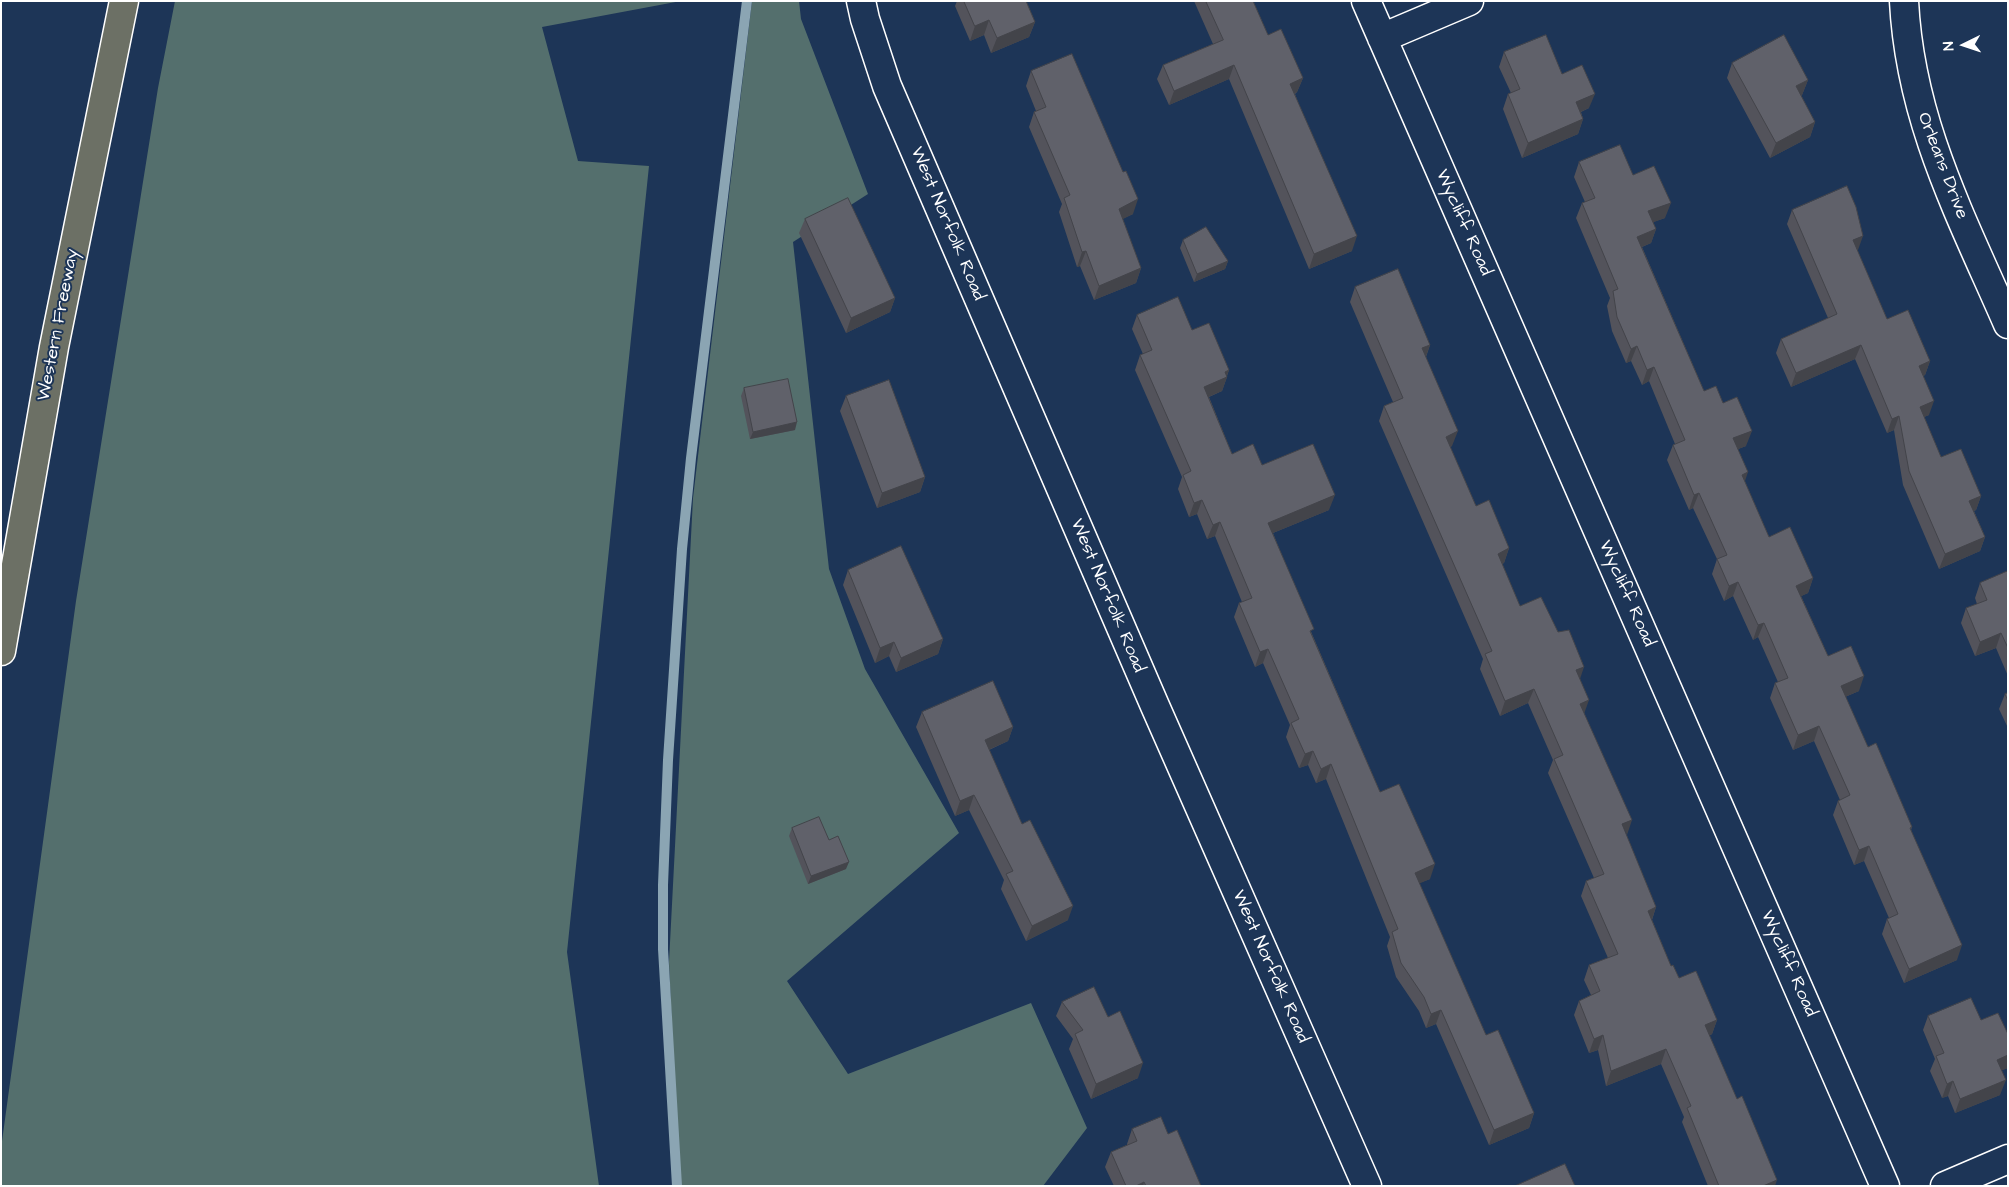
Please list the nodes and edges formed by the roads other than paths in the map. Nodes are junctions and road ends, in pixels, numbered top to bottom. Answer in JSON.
{"nodes":[{"id":1,"x":124,"y":1,"type":"edge"},
{"id":2,"x":861,"y":1,"type":"edge"},
{"id":3,"x":1366,"y":1,"type":"edge"},
{"id":4,"x":1469,"y":1,"type":"edge"},
{"id":5,"x":1904,"y":1,"type":"edge"},
{"id":6,"x":1382,"y":38,"type":"junction"},
{"id":7,"x":2008,"y":324,"type":"edge"},
{"id":8,"x":1,"y":651,"type":"edge"},
{"id":9,"x":2008,"y":1159,"type":"edge"},
{"id":10,"x":1367,"y":1186,"type":"edge"},
{"id":11,"x":1885,"y":1186,"type":"edge"},
{"id":12,"x":1945,"y":1186,"type":"edge"}],
"edges":[{"from":1,"to":8,"type":"highway","name":"Western Freeway"},
{"from":2,"to":10,"type":"street","name":"West Norfolk Road"},
{"from":3,"to":6,"type":"street","name":"Wycliff Road"},
{"from":4,"to":6,"type":"street"},
{"from":5,"to":7,"type":"street","name":"Orleans Drive"},
{"from":6,"to":11,"type":"street","name":"Wycliff Road"},
{"from":9,"to":12,"type":"street"}]}
